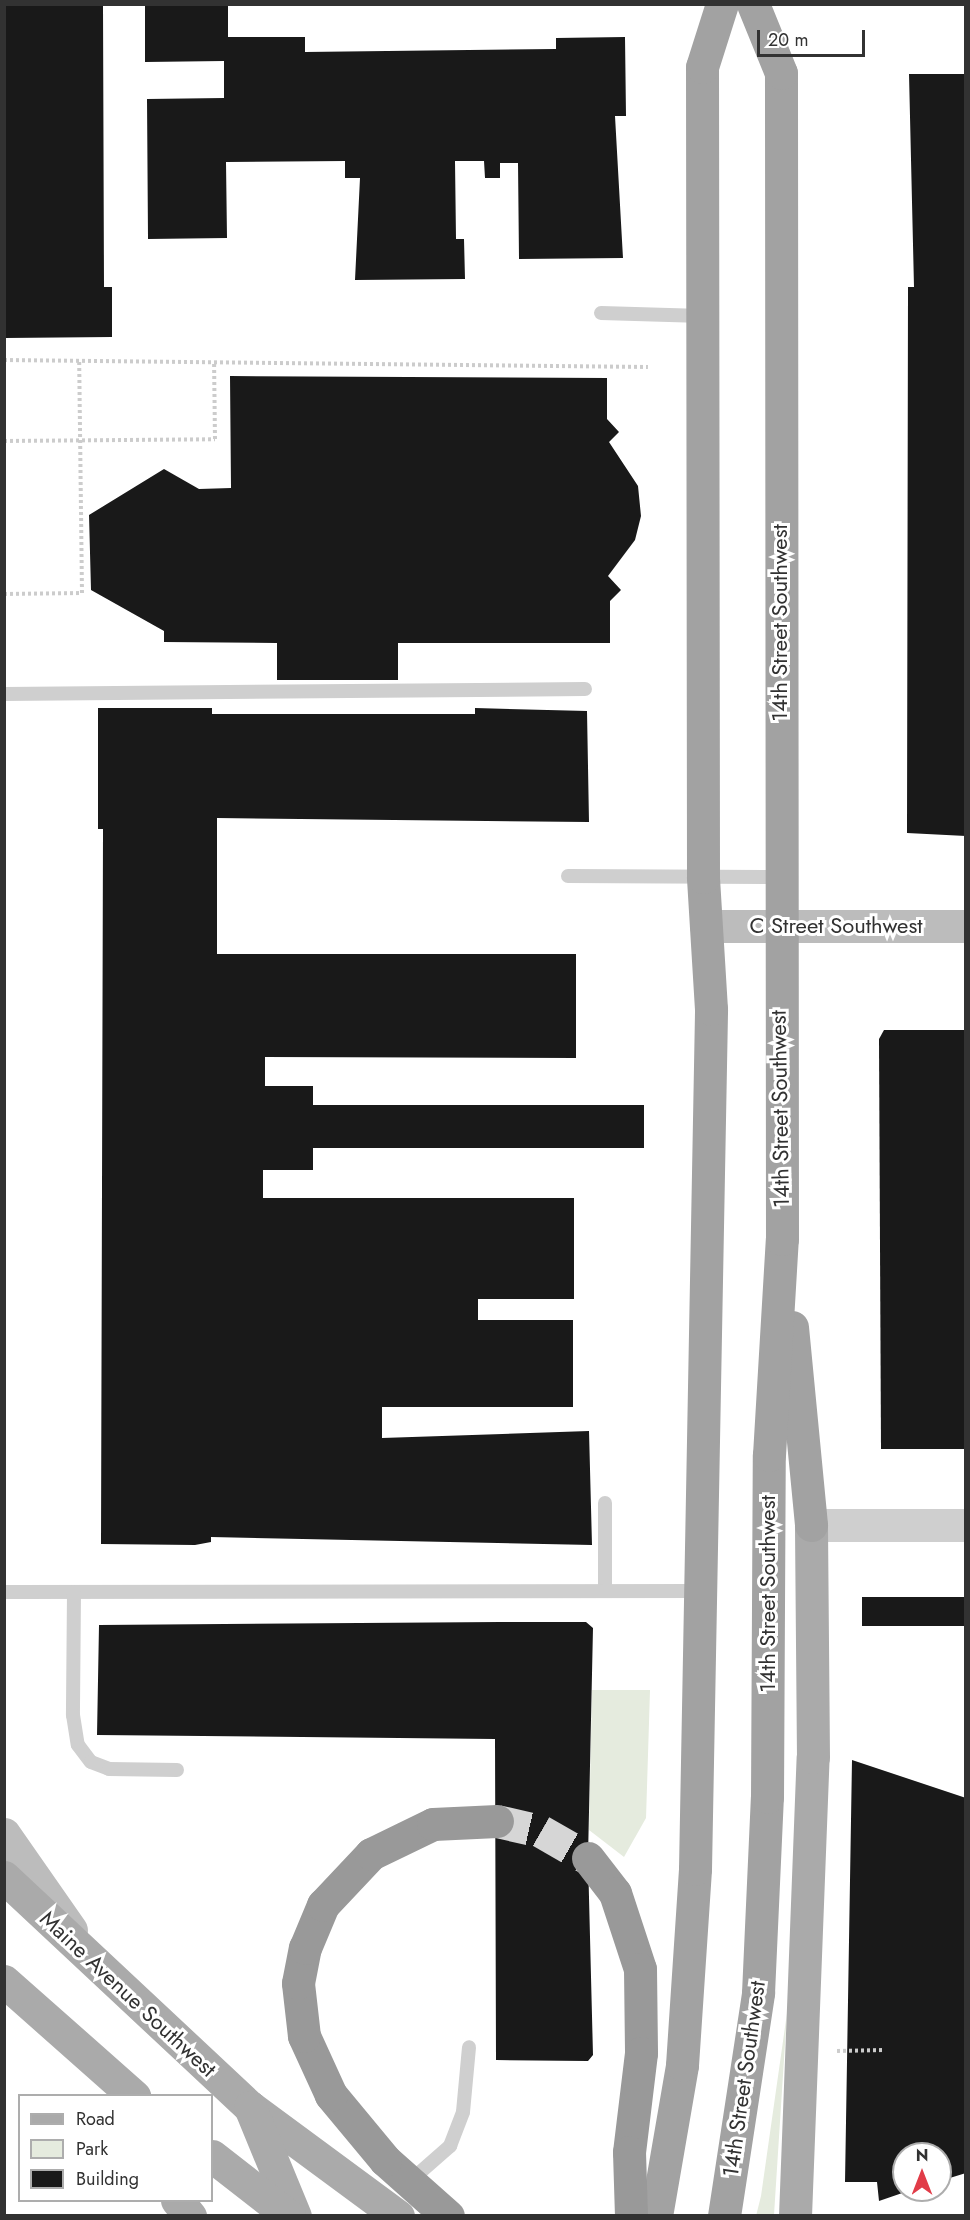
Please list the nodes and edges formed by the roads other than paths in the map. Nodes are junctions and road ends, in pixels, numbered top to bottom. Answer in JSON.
{"nodes":[{"id":1,"x":722,"y":4,"type":"edge"},
{"id":2,"x":753,"y":4,"type":"edge"},
{"id":3,"x":601,"y":312,"type":"dead end"},
{"id":4,"x":703,"y":316,"type":"junction"},
{"id":5,"x":585,"y":689,"type":"dead end"},
{"id":6,"x":4,"y":694,"type":"edge"},
{"id":7,"x":568,"y":876,"type":"dead end"},
{"id":8,"x":703,"y":877,"type":"junction"},
{"id":9,"x":779,"y":877,"type":"junction"},
{"id":10,"x":778,"y":925,"type":"junction"},
{"id":11,"x":706,"y":926,"type":"junction"},
{"id":12,"x":966,"y":926,"type":"edge"},
{"id":13,"x":782,"y":1239,"type":"junction"},
{"id":14,"x":605,"y":1503,"type":"dead end"},
{"id":15,"x":811,"y":1525,"type":"junction"},
{"id":16,"x":966,"y":1525,"type":"edge"},
{"id":17,"x":605,"y":1591,"type":"junction"},
{"id":18,"x":702,"y":1591,"type":"junction"},
{"id":19,"x":4,"y":1592,"type":"edge"},
{"id":20,"x":74,"y":1592,"type":"junction"},
{"id":21,"x":177,"y":1770,"type":"dead end"},
{"id":22,"x":497,"y":1821,"type":"tunnel mouth"},
{"id":23,"x":4,"y":1834,"type":"edge"},
{"id":24,"x":588,"y":1858,"type":"tunnel mouth"},
{"id":25,"x":4,"y":1877,"type":"edge"},
{"id":26,"x":88,"y":1953,"type":"junction"},
{"id":27,"x":4,"y":1982,"type":"edge"},
{"id":28,"x":32,"y":2006,"type":"junction"},
{"id":29,"x":469,"y":2047,"type":"dead end"},
{"id":30,"x":98,"y":2094,"type":"edge"},
{"id":31,"x":132,"y":2094,"type":"edge"},
{"id":32,"x":250,"y":2108,"type":"junction"},
{"id":33,"x":213,"y":2157,"type":"edge"},
{"id":34,"x":409,"y":2183,"type":"junction"},
{"id":35,"x":178,"y":2202,"type":"edge"},
{"id":36,"x":189,"y":2216,"type":"edge"},
{"id":37,"x":290,"y":2216,"type":"edge"},
{"id":38,"x":295,"y":2216,"type":"edge"},
{"id":39,"x":398,"y":2216,"type":"edge"},
{"id":40,"x":448,"y":2216,"type":"edge"},
{"id":41,"x":631,"y":2216,"type":"edge"},
{"id":42,"x":656,"y":2216,"type":"edge"},
{"id":43,"x":724,"y":2216,"type":"edge"},
{"id":44,"x":795,"y":2216,"type":"edge"}],
"edges":[{"from":1,"to":4,"type":"highway"},
{"from":2,"to":9,"type":"highway","name":"14th Street Southwest"},
{"from":3,"to":4,"type":"lane"},
{"from":4,"to":8,"type":"highway"},
{"from":5,"to":6,"type":"lane"},
{"from":7,"to":8,"type":"lane"},
{"from":8,"to":9,"type":"lane"},
{"from":8,"to":11,"type":"highway"},
{"from":9,"to":10,"type":"highway","name":"14th Street Southwest"},
{"from":10,"to":11,"type":"main road","name":"C Street Southwest"},
{"from":10,"to":12,"type":"main road","name":"C Street Southwest"},
{"from":10,"to":13,"type":"highway","name":"14th Street Southwest"},
{"from":11,"to":18,"type":"highway"},
{"from":13,"to":15,"type":"highway"},
{"from":13,"to":43,"type":"highway","name":"14th Street Southwest"},
{"from":14,"to":17,"type":"lane"},
{"from":15,"to":16,"type":"street"},
{"from":15,"to":44,"type":"main road"},
{"from":17,"to":18,"type":"lane"},
{"from":17,"to":20,"type":"lane"},
{"from":18,"to":42,"type":"highway"},
{"from":19,"to":20,"type":"lane"},
{"from":20,"to":21,"type":"lane"},
{"from":22,"to":34,"type":"highway"},
{"from":23,"to":26,"type":"main road"},
{"from":24,"to":41,"type":"highway"},
{"from":25,"to":26,"type":"main road","name":"Maine Avenue Southwest"},
{"from":26,"to":32,"type":"main road","name":"Maine Avenue Southwest"},
{"from":27,"to":28,"type":"main road"},
{"from":28,"to":30,"type":"main road"},
{"from":28,"to":31,"type":"main road"},
{"from":29,"to":34,"type":"lane"},
{"from":32,"to":38,"type":"main road"},
{"from":32,"to":39,"type":"main road","name":"Maine Avenue Southwest"},
{"from":33,"to":37,"type":"main road"},
{"from":34,"to":40,"type":"highway"},
{"from":35,"to":36,"type":"main road"}]}
